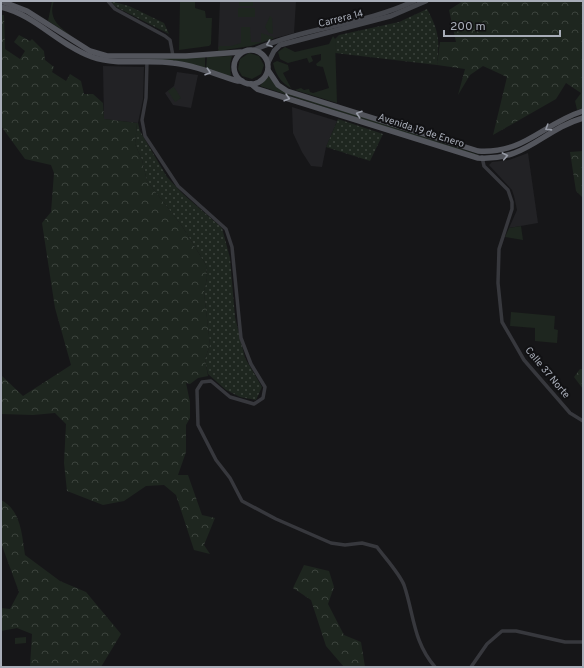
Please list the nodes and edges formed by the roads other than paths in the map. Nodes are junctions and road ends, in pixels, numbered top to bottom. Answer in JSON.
{"nodes":[{"id":1,"x":108,"y":1,"type":"edge"},
{"id":2,"x":414,"y":1,"type":"edge"},
{"id":3,"x":426,"y":1,"type":"edge"},
{"id":4,"x":5,"y":2,"type":"edge"},
{"id":5,"x":1,"y":7,"type":"edge"},
{"id":6,"x":254,"y":50,"type":"junction"},
{"id":7,"x":242,"y":52,"type":"junction"},
{"id":8,"x":173,"y":56,"type":"junction"},
{"id":9,"x":126,"y":59,"type":"junction"},
{"id":10,"x":147,"y":61,"type":"junction"},
{"id":11,"x":268,"y":63,"type":"junction"},
{"id":12,"x":268,"y":70,"type":"junction"},
{"id":13,"x":242,"y":81,"type":"junction"},
{"id":14,"x":251,"y":84,"type":"junction"},
{"id":15,"x":583,"y":111,"type":"edge"},
{"id":16,"x":583,"y":118,"type":"edge"},
{"id":17,"x":483,"y":152,"type":"junction"},
{"id":18,"x":482,"y":158,"type":"junction"},
{"id":19,"x":583,"y":421,"type":"edge"},
{"id":20,"x":583,"y":642,"type":"edge"},
{"id":21,"x":435,"y":667,"type":"edge"},
{"id":22,"x":471,"y":667,"type":"edge"}],
"edges":[{"from":1,"to":8,"type":"street"},
{"from":2,"to":6,"type":"main road","name":"Carrera 14","one_way":true},
{"from":3,"to":11,"type":"main road","name":"Carrera 14"},
{"from":4,"to":9,"type":"main road"},
{"from":5,"to":9,"type":"main road"},
{"from":6,"to":7,"type":"main road"},
{"from":6,"to":11,"type":"main road"},
{"from":7,"to":8,"type":"main road"},
{"from":7,"to":13,"type":"main road"},
{"from":8,"to":9,"type":"main road"},
{"from":9,"to":10,"type":"main road"},
{"from":10,"to":13,"type":"main road","one_way":true},
{"from":10,"to":21,"type":"street"},
{"from":11,"to":12,"type":"main road"},
{"from":12,"to":14,"type":"main road"},
{"from":17,"to":12,"type":"main road","name":"Avenida 19 de Enero","one_way":true},
{"from":13,"to":14,"type":"main road"},
{"from":14,"to":18,"type":"main road","name":"Avenida 19 de Enero","one_way":true},
{"from":15,"to":17,"type":"main road","name":"Avenida 19 de Enero","one_way":true},
{"from":18,"to":16,"type":"main road","name":"Avenida 19 de Enero","one_way":true},
{"from":17,"to":18,"type":"street"},
{"from":18,"to":19,"type":"street","name":"Calle 37 Norte"},
{"from":20,"to":22,"type":"street"}]}
